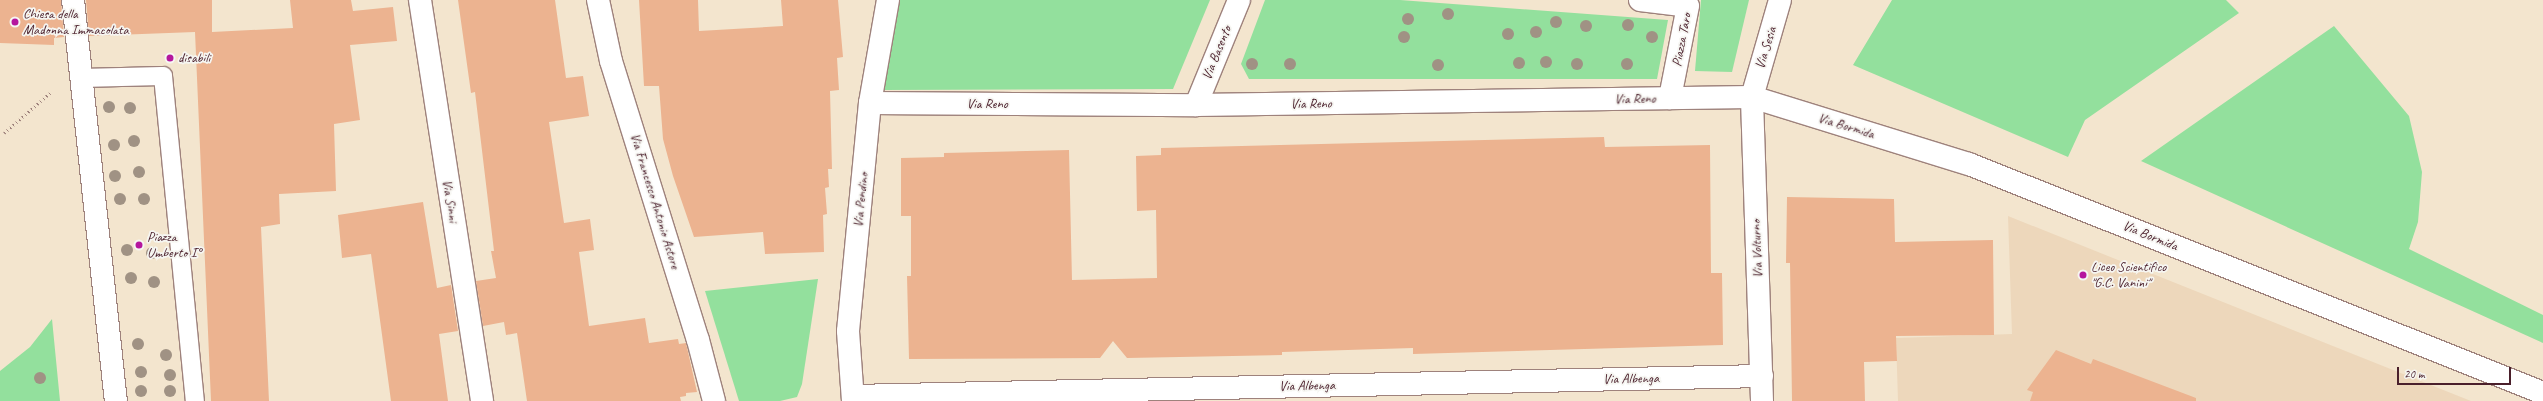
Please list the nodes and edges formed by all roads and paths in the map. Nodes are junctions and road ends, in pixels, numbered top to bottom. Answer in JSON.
{"nodes":[{"id":1,"x":73,"y":0,"type":"edge"},
{"id":2,"x":420,"y":0,"type":"edge"},
{"id":3,"x":598,"y":0,"type":"edge"},
{"id":4,"x":888,"y":0,"type":"edge"},
{"id":5,"x":1239,"y":0,"type":"edge"},
{"id":6,"x":1640,"y":0,"type":"edge"},
{"id":7,"x":1780,"y":0,"type":"edge"},
{"id":8,"x":80,"y":78,"type":"junction"},
{"id":9,"x":1752,"y":96,"type":"junction"},
{"id":10,"x":1670,"y":98,"type":"junction"},
{"id":11,"x":870,"y":103,"type":"junction"},
{"id":12,"x":1196,"y":105,"type":"junction"},
{"id":13,"x":4,"y":133,"type":"dead end"},
{"id":14,"x":1762,"y":376,"type":"junction"},
{"id":15,"x":2543,"y":393,"type":"edge"},
{"id":16,"x":853,"y":398,"type":"edge"},
{"id":17,"x":116,"y":401,"type":"edge"},
{"id":18,"x":195,"y":401,"type":"edge"},
{"id":19,"x":482,"y":401,"type":"edge"},
{"id":20,"x":714,"y":401,"type":"edge"},
{"id":21,"x":1762,"y":401,"type":"edge"}],
"edges":[{"from":1,"to":8,"type":"street"},
{"from":2,"to":19,"type":"street","name":"Via Sinni"},
{"from":3,"to":20,"type":"street","name":"Via Francesco Antonio Astore"},
{"from":4,"to":11,"type":"street","name":"Via Pendino"},
{"from":5,"to":12,"type":"street","name":"Via Basento"},
{"from":6,"to":10,"type":"street","name":"Piazza Taro"},
{"from":7,"to":9,"type":"street","name":"Via Sesia"},
{"from":8,"to":13,"type":"path"},
{"from":8,"to":17,"type":"street"},
{"from":8,"to":18,"type":"lane"},
{"from":9,"to":10,"type":"street","name":"Via Reno"},
{"from":9,"to":14,"type":"street","name":"Via Volturno"},
{"from":9,"to":15,"type":"street","name":"Via Bormida"},
{"from":10,"to":12,"type":"street","name":"Via Reno"},
{"from":11,"to":12,"type":"street","name":"Via Reno"},
{"from":11,"to":16,"type":"street","name":"Via Pendino"},
{"from":14,"to":16,"type":"street","name":"Via Albenga"},
{"from":14,"to":21,"type":"street","name":"Via Volturno"}]}
